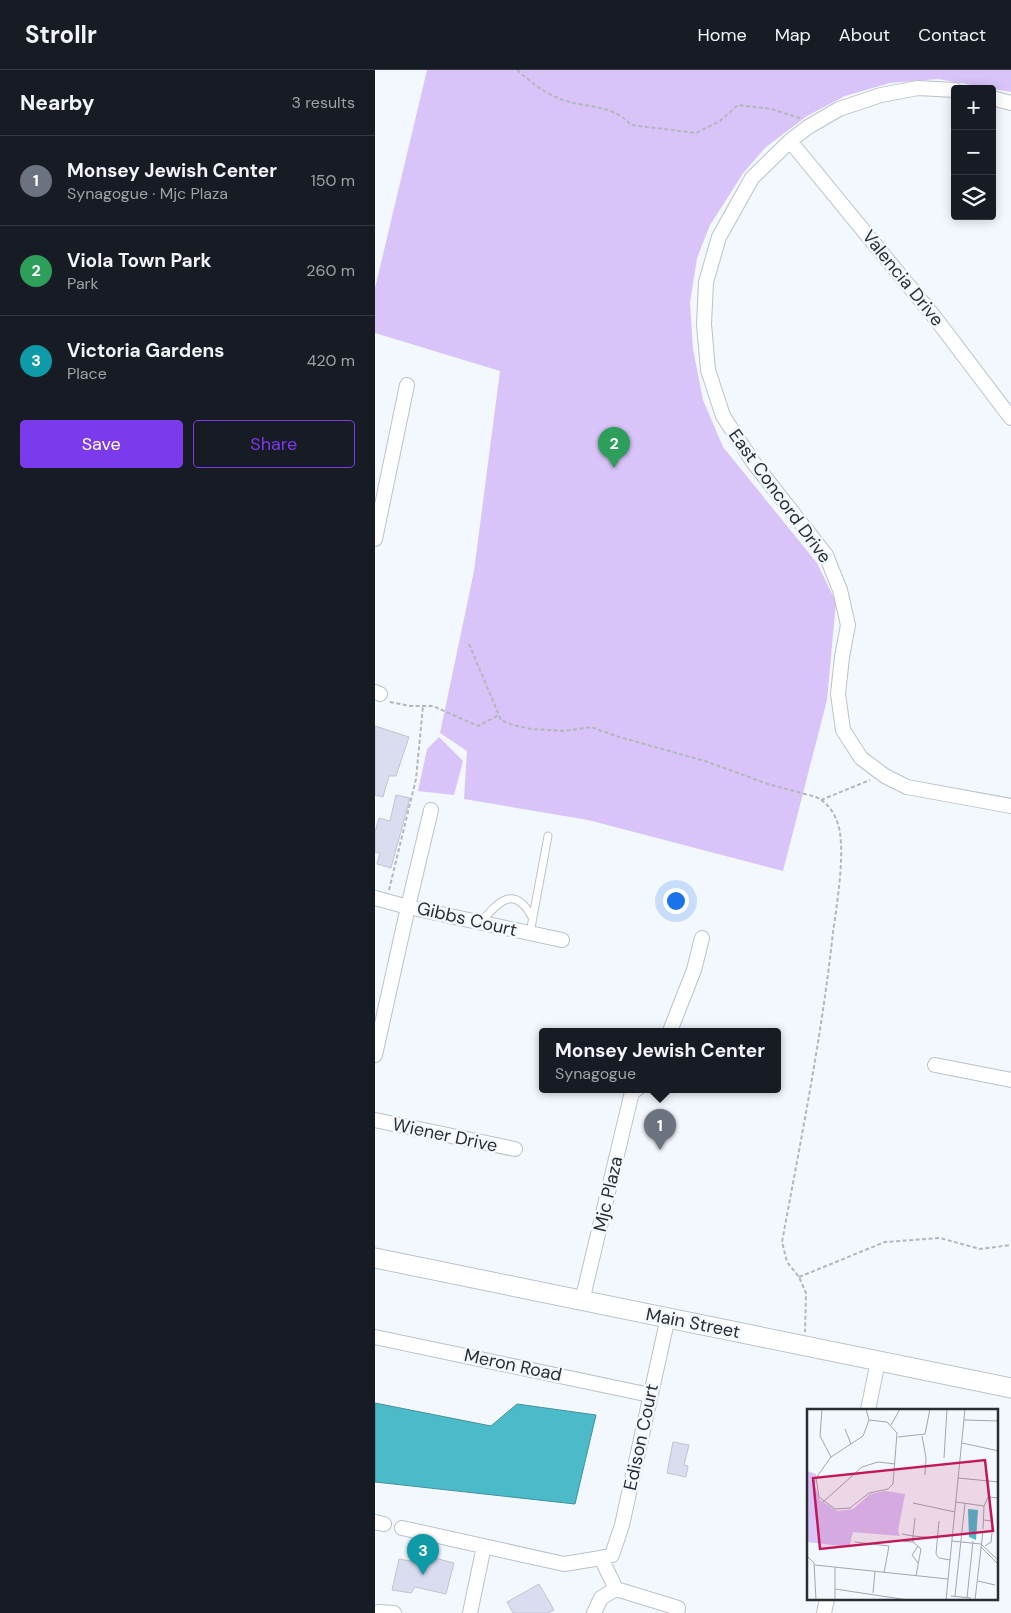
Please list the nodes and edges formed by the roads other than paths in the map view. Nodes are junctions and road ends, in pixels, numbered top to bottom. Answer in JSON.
{"nodes":[{"id":1,"x":951,"y":90,"type":"edge"},
{"id":2,"x":996,"y":99,"type":"edge"},
{"id":3,"x":1011,"y":103,"type":"edge"},
{"id":4,"x":790,"y":141,"type":"junction"},
{"id":5,"x":407,"y":385,"type":"dead end"},
{"id":6,"x":1011,"y":418,"type":"edge"},
{"id":7,"x":375,"y":538,"type":"edge"},
{"id":8,"x":1011,"y":806,"type":"edge"},
{"id":9,"x":431,"y":810,"type":"dead end"},
{"id":10,"x":548,"y":836,"type":"dead end"},
{"id":11,"x":381,"y":899,"type":"edge"},
{"id":12,"x":409,"y":907,"type":"junction"},
{"id":13,"x":532,"y":916,"type":"junction"},
{"id":14,"x":481,"y":923,"type":"junction"},
{"id":15,"x":530,"y":933,"type":"junction"},
{"id":16,"x":702,"y":938,"type":"dead end"},
{"id":17,"x":562,"y":940,"type":"dead end"},
{"id":18,"x":672,"y":1028,"type":"edge"},
{"id":19,"x":375,"y":1055,"type":"edge"},
{"id":20,"x":935,"y":1065,"type":"dead end"},
{"id":21,"x":1011,"y":1080,"type":"edge"},
{"id":22,"x":632,"y":1093,"type":"edge"},
{"id":23,"x":375,"y":1120,"type":"edge"},
{"id":24,"x":515,"y":1149,"type":"dead end"},
{"id":25,"x":375,"y":1258,"type":"edge"},
{"id":26,"x":582,"y":1301,"type":"junction"},
{"id":27,"x":668,"y":1317,"type":"junction"},
{"id":28,"x":375,"y":1337,"type":"edge"},
{"id":29,"x":878,"y":1360,"type":"junction"},
{"id":30,"x":1011,"y":1388,"type":"edge"},
{"id":31,"x":650,"y":1395,"type":"junction"},
{"id":32,"x":867,"y":1409,"type":"edge"},
{"id":33,"x":401,"y":1528,"type":"dead end"},
{"id":34,"x":485,"y":1546,"type":"junction"},
{"id":35,"x":607,"y":1556,"type":"junction"},
{"id":36,"x":616,"y":1589,"type":"junction"},
{"id":37,"x":827,"y":1600,"type":"edge"},
{"id":38,"x":379,"y":1612,"type":"dead end"},
{"id":39,"x":394,"y":1613,"type":"edge"},
{"id":40,"x":470,"y":1613,"type":"edge"},
{"id":41,"x":594,"y":1613,"type":"edge"},
{"id":42,"x":677,"y":1613,"type":"edge"},
{"id":43,"x":824,"y":1613,"type":"edge"}],
"edges":[{"from":1,"to":4,"type":"street","name":"East Concord Drive"},
{"from":2,"to":3,"type":"street"},
{"from":4,"to":6,"type":"street","name":"Valencia Drive"},
{"from":4,"to":8,"type":"street","name":"East Concord Drive"},
{"from":5,"to":7,"type":"street"},
{"from":9,"to":12,"type":"street","name":"Gibbs Court"},
{"from":10,"to":13,"type":"lane"},
{"from":11,"to":12,"type":"street"},
{"from":12,"to":14,"type":"street","name":"Gibbs Court"},
{"from":12,"to":19,"type":"street"},
{"from":13,"to":14,"type":"lane"},
{"from":13,"to":15,"type":"lane"},
{"from":14,"to":15,"type":"street","name":"Gibbs Court"},
{"from":15,"to":17,"type":"street","name":"Gibbs Court"},
{"from":16,"to":18,"type":"street"},
{"from":20,"to":21,"type":"street"},
{"from":22,"to":26,"type":"street","name":"Mjc Plaza"},
{"from":23,"to":24,"type":"street","name":"Wiener Drive"},
{"from":25,"to":26,"type":"main road","name":"Main Street"},
{"from":26,"to":27,"type":"main road","name":"Main Street"},
{"from":27,"to":29,"type":"main road","name":"Main Street"},
{"from":27,"to":31,"type":"street","name":"Edison Court"},
{"from":28,"to":31,"type":"street","name":"Meron Road"},
{"from":29,"to":30,"type":"main road","name":"Main Street"},
{"from":29,"to":32,"type":"street"},
{"from":31,"to":35,"type":"street","name":"Edison Court"},
{"from":33,"to":34,"type":"street"},
{"from":34,"to":35,"type":"street"},
{"from":34,"to":40,"type":"street"},
{"from":35,"to":36,"type":"street"},
{"from":36,"to":41,"type":"street"},
{"from":36,"to":42,"type":"street"},
{"from":37,"to":43,"type":"street"},
{"from":38,"to":39,"type":"street"}]}
